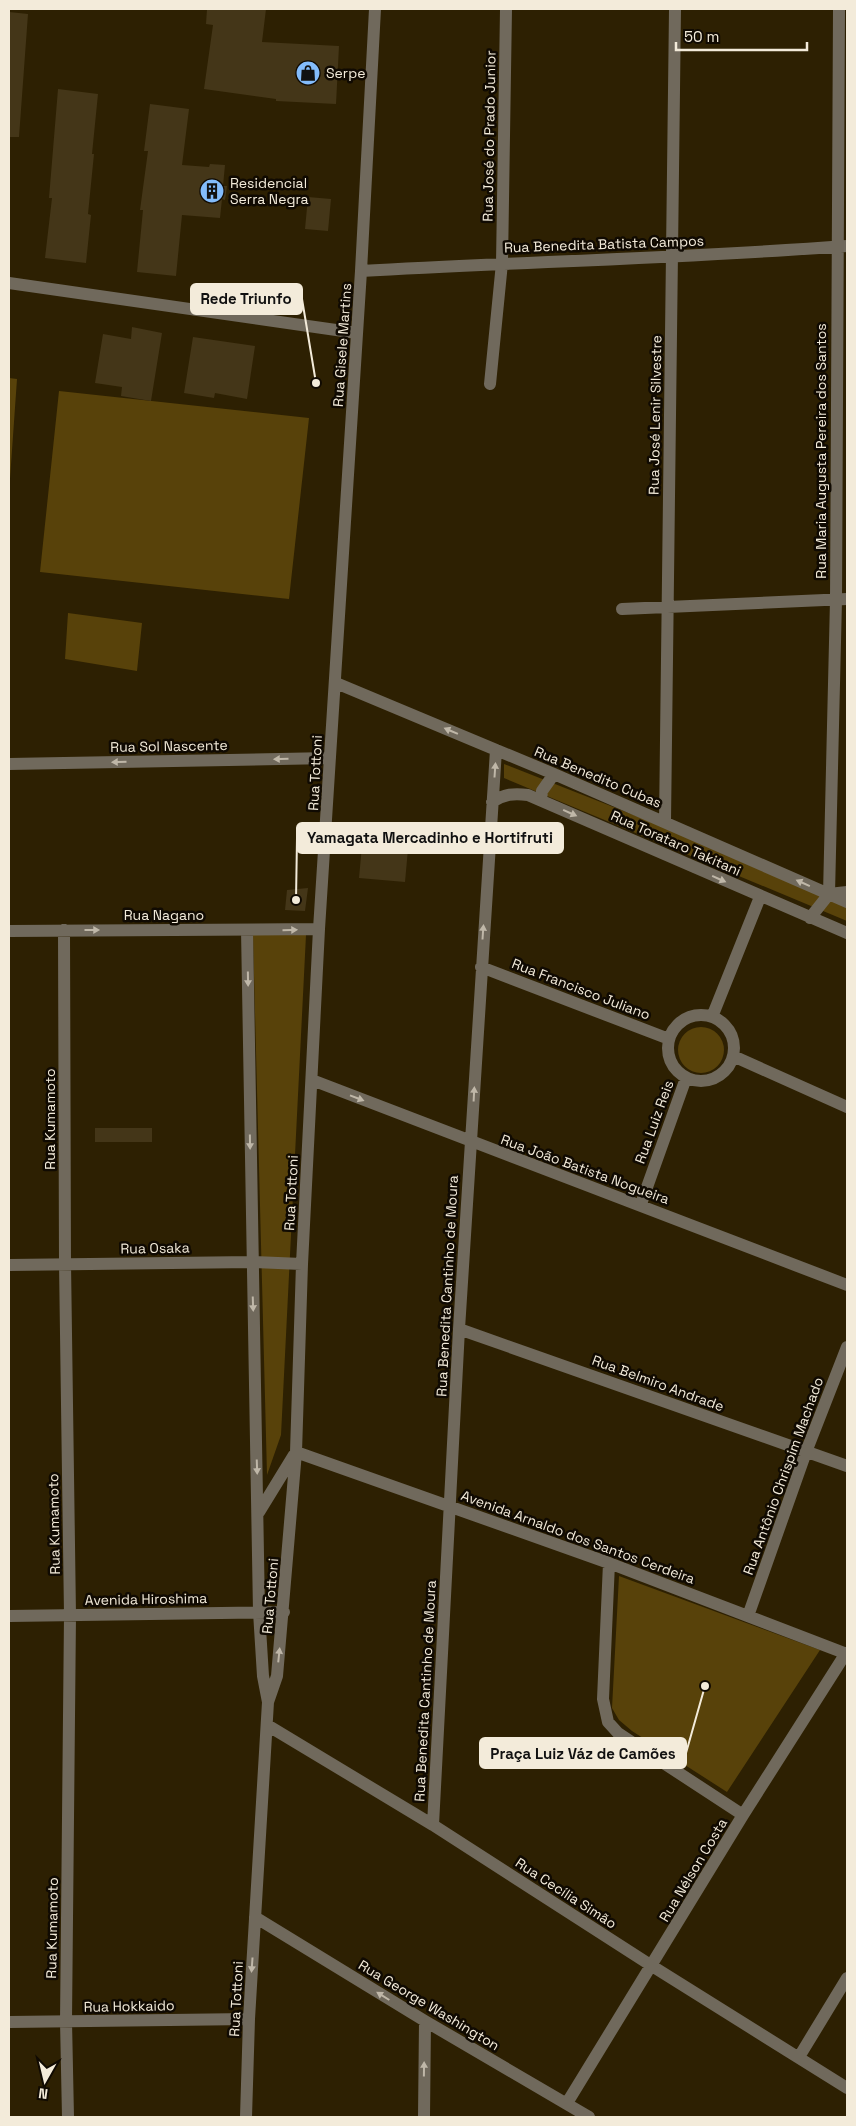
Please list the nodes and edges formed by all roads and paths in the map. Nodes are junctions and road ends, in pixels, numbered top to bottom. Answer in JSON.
{"nodes":[{"id":1,"x":375,"y":9,"type":"edge"},
{"id":2,"x":506,"y":9,"type":"edge"},
{"id":3,"x":675,"y":9,"type":"edge"},
{"id":4,"x":839,"y":9,"type":"edge"},
{"id":5,"x":842,"y":246,"type":"edge"},
{"id":6,"x":672,"y":257,"type":"junction"},
{"id":7,"x":502,"y":263,"type":"junction"},
{"id":8,"x":362,"y":270,"type":"junction"},
{"id":9,"x":9,"y":283,"type":"edge"},
{"id":10,"x":357,"y":333,"type":"junction"},
{"id":11,"x":490,"y":384,"type":"dead end"},
{"id":12,"x":841,"y":600,"type":"edge"},
{"id":13,"x":667,"y":607,"type":"junction"},
{"id":14,"x":622,"y":609,"type":"dead end"},
{"id":15,"x":336,"y":683,"type":"junction"},
{"id":16,"x":496,"y":750,"type":"junction"},
{"id":17,"x":330,"y":758,"type":"junction"},
{"id":18,"x":9,"y":764,"type":"edge"},
{"id":19,"x":554,"y":774,"type":"junction"},
{"id":20,"x":541,"y":800,"type":"junction"},
{"id":21,"x":492,"y":802,"type":"junction"},
{"id":22,"x":665,"y":822,"type":"junction"},
{"id":23,"x":847,"y":892,"type":"edge"},
{"id":24,"x":829,"y":894,"type":"junction"},
{"id":25,"x":760,"y":897,"type":"junction"},
{"id":26,"x":847,"y":902,"type":"edge"},
{"id":27,"x":810,"y":918,"type":"junction"},
{"id":28,"x":319,"y":929,"type":"junction"},
{"id":29,"x":9,"y":930,"type":"edge"},
{"id":30,"x":64,"y":930,"type":"junction"},
{"id":31,"x":248,"y":930,"type":"junction"},
{"id":32,"x":847,"y":933,"type":"edge"},
{"id":33,"x":481,"y":967,"type":"junction"},
{"id":34,"x":712,"y":1017,"type":"junction"},
{"id":35,"x":669,"y":1039,"type":"junction"},
{"id":36,"x":734,"y":1056,"type":"junction"},
{"id":37,"x":686,"y":1078,"type":"junction"},
{"id":38,"x":312,"y":1080,"type":"junction"},
{"id":39,"x":847,"y":1107,"type":"edge"},
{"id":40,"x":471,"y":1143,"type":"junction"},
{"id":41,"x":641,"y":1204,"type":"junction"},
{"id":42,"x":252,"y":1262,"type":"junction"},
{"id":43,"x":65,"y":1263,"type":"junction"},
{"id":44,"x":302,"y":1264,"type":"junction"},
{"id":45,"x":9,"y":1265,"type":"edge"},
{"id":46,"x":847,"y":1284,"type":"edge"},
{"id":47,"x":459,"y":1329,"type":"junction"},
{"id":48,"x":847,"y":1347,"type":"edge"},
{"id":49,"x":296,"y":1452,"type":"junction"},
{"id":50,"x":806,"y":1452,"type":"junction"},
{"id":51,"x":847,"y":1466,"type":"edge"},
{"id":52,"x":450,"y":1505,"type":"junction"},
{"id":53,"x":259,"y":1512,"type":"junction"},
{"id":54,"x":610,"y":1564,"type":"junction"},
{"id":55,"x":259,"y":1612,"type":"junction"},
{"id":56,"x":284,"y":1612,"type":"junction"},
{"id":57,"x":70,"y":1615,"type":"junction"},
{"id":58,"x":9,"y":1616,"type":"edge"},
{"id":59,"x":748,"y":1616,"type":"junction"},
{"id":60,"x":846,"y":1654,"type":"edge"},
{"id":61,"x":268,"y":1702,"type":"junction"},
{"id":62,"x":267,"y":1725,"type":"junction"},
{"id":63,"x":743,"y":1815,"type":"junction"},
{"id":64,"x":433,"y":1825,"type":"junction"},
{"id":65,"x":255,"y":1917,"type":"junction"},
{"id":66,"x":652,"y":1966,"type":"junction"},
{"id":67,"x":847,"y":1978,"type":"edge"},
{"id":68,"x":249,"y":2019,"type":"junction"},
{"id":69,"x":425,"y":2021,"type":"junction"},
{"id":70,"x":9,"y":2022,"type":"edge"},
{"id":71,"x":66,"y":2022,"type":"junction"},
{"id":72,"x":799,"y":2057,"type":"junction"},
{"id":73,"x":847,"y":2088,"type":"edge"},
{"id":74,"x":567,"y":2103,"type":"junction"},
{"id":75,"x":68,"y":2117,"type":"edge"},
{"id":76,"x":246,"y":2117,"type":"edge"},
{"id":77,"x":424,"y":2117,"type":"edge"},
{"id":78,"x":589,"y":2117,"type":"edge"}],
"edges":[{"from":1,"to":8,"type":"street","name":"Rua Gisele Martins"},
{"from":2,"to":7,"type":"street","name":"Rua José do Prado Junior"},
{"from":3,"to":6,"type":"street","name":"Rua José Lenir Silvestre"},
{"from":4,"to":5,"type":"street","name":"Rua Maria Augusta Pereira dos Santos"},
{"from":5,"to":6,"type":"street","name":"Rua Benedita Batista Campos"},
{"from":5,"to":12,"type":"street","name":"Rua Maria Augusta Pereira dos Santos"},
{"from":6,"to":7,"type":"street","name":"Rua Benedita Batista Campos"},
{"from":6,"to":13,"type":"street","name":"Rua José Lenir Silvestre"},
{"from":7,"to":8,"type":"street","name":"Rua Benedita Batista Campos"},
{"from":7,"to":11,"type":"street","name":"Rua José do Prado Junior"},
{"from":8,"to":10,"type":"street","name":"Rua Gisele Martins"},
{"from":9,"to":10,"type":"street"},
{"from":10,"to":15,"type":"street","name":"Rua Gisele Martins"},
{"from":12,"to":13,"type":"street"},
{"from":12,"to":24,"type":"street","name":"Rua Maria Augusta Pereira dos Santos"},
{"from":13,"to":14,"type":"street"},
{"from":13,"to":22,"type":"street","name":"Rua José Lenir Silvestre"},
{"from":16,"to":15,"type":"street","name":"Rua Benedito Cubas","one_way":true},
{"from":15,"to":17,"type":"street","name":"Rua Tottoni"},
{"from":16,"to":19,"type":"street","name":"Rua Benedito Cubas"},
{"from":21,"to":16,"type":"street","name":"Rua Benedita Cantinho de Moura","one_way":true},
{"from":17,"to":18,"type":"street","name":"Rua Sol Nascente","one_way":true},
{"from":17,"to":28,"type":"street","name":"Rua Tottoni"},
{"from":19,"to":20,"type":"street"},
{"from":19,"to":22,"type":"street","name":"Rua Benedito Cubas"},
{"from":20,"to":21,"type":"street","name":"Rua Torataro Takitani"},
{"from":20,"to":25,"type":"street","name":"Rua Torataro Takitani","one_way":true},
{"from":33,"to":21,"type":"street","name":"Rua Benedita Cantinho de Moura","one_way":true},
{"from":24,"to":22,"type":"street","name":"Rua Benedito Cubas","one_way":true},
{"from":23,"to":24,"type":"street"},
{"from":24,"to":26,"type":"street","name":"Rua Benedito Cubas"},
{"from":24,"to":27,"type":"street"},
{"from":25,"to":27,"type":"street","name":"Rua Torataro Takitani"},
{"from":25,"to":34,"type":"street"},
{"from":27,"to":32,"type":"street","name":"Rua Torataro Takitani"},
{"from":31,"to":28,"type":"street","name":"Rua Nagano","one_way":true},
{"from":28,"to":38,"type":"street","name":"Rua Tottoni"},
{"from":29,"to":30,"type":"street","name":"Rua Nagano"},
{"from":30,"to":31,"type":"street","name":"Rua Nagano","one_way":true},
{"from":30,"to":43,"type":"street","name":"Rua Kumamoto"},
{"from":31,"to":42,"type":"street","name":"Rua Tottoni","one_way":true},
{"from":33,"to":35,"type":"street","name":"Rua Francisco Juliano"},
{"from":40,"to":33,"type":"street","name":"Rua Benedita Cantinho de Moura","one_way":true},
{"from":34,"to":35,"type":"street"},
{"from":34,"to":36,"type":"street"},
{"from":35,"to":37,"type":"street"},
{"from":36,"to":37,"type":"street"},
{"from":36,"to":39,"type":"street"},
{"from":37,"to":41,"type":"street","name":"Rua Luiz Reis"},
{"from":38,"to":40,"type":"street","name":"Rua João Batista Nogueira","one_way":true},
{"from":38,"to":44,"type":"street","name":"Rua Tottoni"},
{"from":40,"to":41,"type":"street","name":"Rua João Batista Nogueira"},
{"from":40,"to":47,"type":"street","name":"Rua Benedita Cantinho de Moura"},
{"from":41,"to":46,"type":"street","name":"Rua João Batista Nogueira"},
{"from":42,"to":43,"type":"street","name":"Rua Osaka"},
{"from":42,"to":44,"type":"street","name":"Rua Osaka"},
{"from":42,"to":53,"type":"street","name":"Rua Tottoni","one_way":true},
{"from":43,"to":45,"type":"street","name":"Rua Osaka"},
{"from":43,"to":57,"type":"street","name":"Rua Kumamoto"},
{"from":44,"to":49,"type":"street","name":"Rua Tottoni"},
{"from":47,"to":50,"type":"street","name":"Rua Belmiro Andrade"},
{"from":47,"to":52,"type":"street","name":"Rua Benedita Cantinho de Moura"},
{"from":48,"to":50,"type":"street","name":"Rua Antônio Chrispim Machado"},
{"from":49,"to":52,"type":"street","name":"Avenida Arnaldo dos Santos Cerdeira"},
{"from":49,"to":53,"type":"street"},
{"from":49,"to":56,"type":"street","name":"Rua Tottoni"},
{"from":50,"to":51,"type":"street","name":"Rua Belmiro Andrade"},
{"from":50,"to":59,"type":"street","name":"Rua Antônio Chrispim Machado"},
{"from":52,"to":54,"type":"street","name":"Avenida Arnaldo dos Santos Cerdeira"},
{"from":52,"to":64,"type":"street","name":"Rua Benedita Cantinho de Moura"},
{"from":53,"to":55,"type":"street","name":"Rua Tottoni"},
{"from":54,"to":59,"type":"street","name":"Avenida Arnaldo dos Santos Cerdeira"},
{"from":54,"to":63,"type":"street"},
{"from":55,"to":56,"type":"street","name":"Avenida Hiroshima"},
{"from":55,"to":57,"type":"street","name":"Avenida Hiroshima"},
{"from":55,"to":61,"type":"street","name":"Rua Tottoni"},
{"from":61,"to":56,"type":"street","name":"Rua Tottoni","one_way":true},
{"from":57,"to":58,"type":"street","name":"Avenida Hiroshima"},
{"from":57,"to":71,"type":"street","name":"Rua Kumamoto"},
{"from":59,"to":60,"type":"street","name":"Avenida Arnaldo dos Santos Cerdeira"},
{"from":60,"to":63,"type":"street","name":"Rua Nélson Costa"},
{"from":61,"to":62,"type":"street","name":"Rua Tottoni"},
{"from":62,"to":64,"type":"street","name":"Rua Cecília Simão"},
{"from":62,"to":65,"type":"street","name":"Rua Tottoni"},
{"from":63,"to":66,"type":"street","name":"Rua Nélson Costa"},
{"from":64,"to":66,"type":"street","name":"Rua Cecília Simão"},
{"from":65,"to":68,"type":"street","name":"Rua Tottoni","one_way":true},
{"from":69,"to":65,"type":"street","name":"Rua George Washington","one_way":true},
{"from":66,"to":72,"type":"street","name":"Rua Cecília Simão"},
{"from":66,"to":74,"type":"street","name":"Rua Nélson Costa"},
{"from":67,"to":72,"type":"street"},
{"from":68,"to":71,"type":"street","name":"Rua Hokkaido"},
{"from":68,"to":76,"type":"street","name":"Rua Tottoni"},
{"from":69,"to":74,"type":"street","name":"Rua George Washington"},
{"from":77,"to":69,"type":"street","one_way":true},
{"from":70,"to":71,"type":"street","name":"Rua Hokkaido"},
{"from":71,"to":75,"type":"street","name":"Rua Kumamoto"},
{"from":72,"to":73,"type":"street","name":"Rua Cecília Simão"},
{"from":74,"to":78,"type":"street","name":"Rua George Washington"}]}
